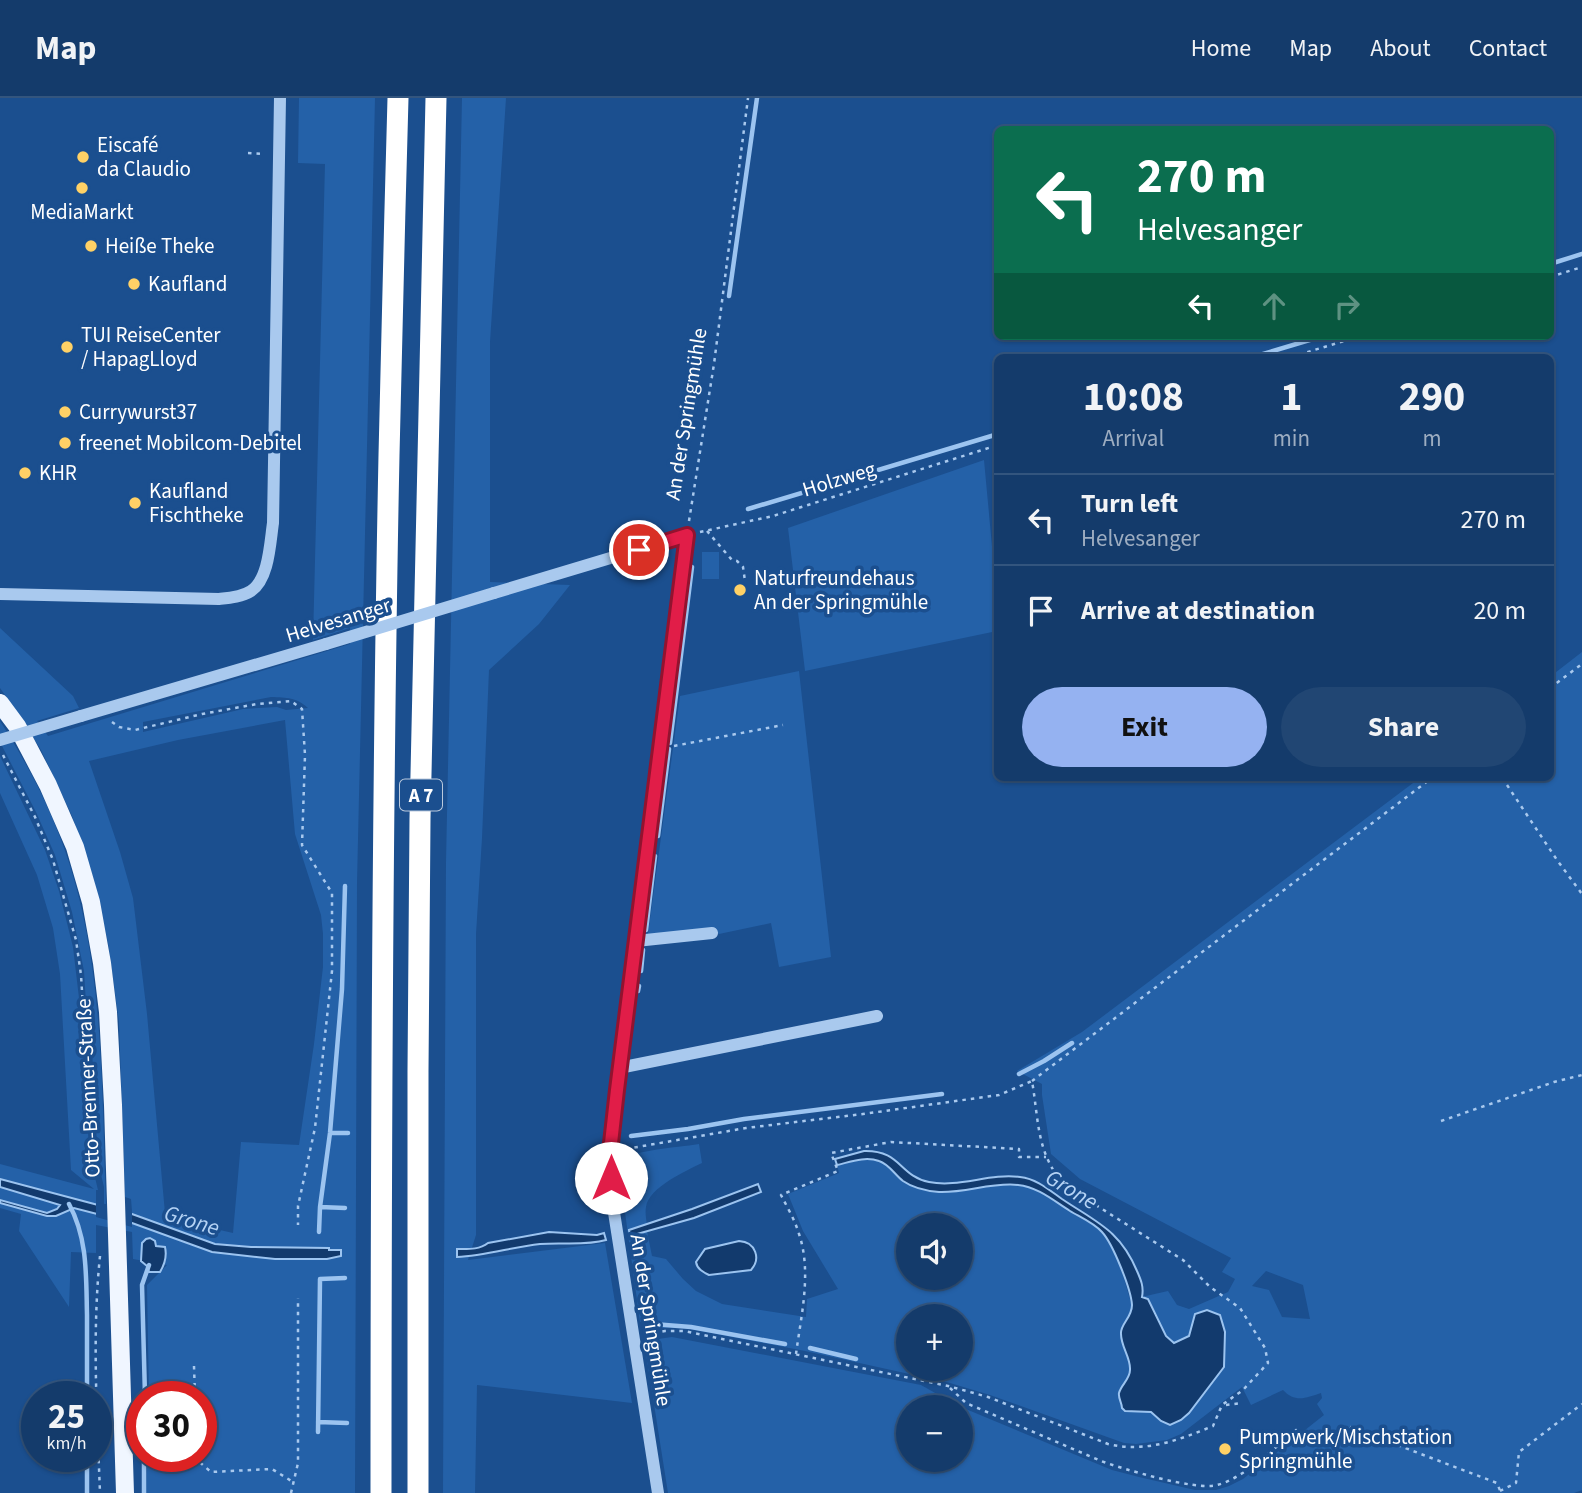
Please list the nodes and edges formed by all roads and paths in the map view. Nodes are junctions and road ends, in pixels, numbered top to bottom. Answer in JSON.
{"nodes":[{"id":1,"x":280,"y":98,"type":"edge"},
{"id":2,"x":398,"y":98,"type":"edge"},
{"id":3,"x":436,"y":98,"type":"edge"},
{"id":4,"x":748,"y":98,"type":"edge"},
{"id":5,"x":1582,"y":267,"type":"edge"},
{"id":6,"x":1554,"y":275,"type":"edge"},
{"id":7,"x":1348,"y":340,"type":"edge"},
{"id":8,"x":1301,"y":354,"type":"edge"},
{"id":9,"x":994,"y":446,"type":"edge"},
{"id":10,"x":707,"y":531,"type":"junction"},
{"id":11,"x":687,"y":535,"type":"junction"},
{"id":12,"x":744,"y":581,"type":"dead end"},
{"id":13,"x":0,"y":594,"type":"edge"},
{"id":14,"x":1582,"y":664,"type":"edge"},
{"id":15,"x":1554,"y":685,"type":"edge"},
{"id":16,"x":0,"y":703,"type":"edge"},
{"id":17,"x":99,"y":711,"type":"junction"},
{"id":18,"x":783,"y":725,"type":"dead end"},
{"id":19,"x":0,"y":740,"type":"edge"},
{"id":20,"x":0,"y":748,"type":"edge"},
{"id":21,"x":660,"y":749,"type":"junction"},
{"id":22,"x":1428,"y":781,"type":"edge"},
{"id":23,"x":1507,"y":785,"type":"dead end"},
{"id":24,"x":1582,"y":894,"type":"edge"},
{"id":25,"x":712,"y":933,"type":"dead end"},
{"id":26,"x":636,"y":941,"type":"junction"},
{"id":27,"x":877,"y":1016,"type":"dead end"},
{"id":28,"x":619,"y":1068,"type":"junction"},
{"id":29,"x":1582,"y":1075,"type":"edge"},
{"id":30,"x":1032,"y":1081,"type":"junction"},
{"id":31,"x":1441,"y":1121,"type":"dead end"},
{"id":32,"x":610,"y":1152,"type":"junction"},
{"id":33,"x":1046,"y":1157,"type":"junction"},
{"id":34,"x":98,"y":1174,"type":"dead end"},
{"id":35,"x":298,"y":1225,"type":"dead end"},
{"id":36,"x":101,"y":1247,"type":"dead end"},
{"id":37,"x":298,"y":1298,"type":"dead end"},
{"id":38,"x":634,"y":1337,"type":"junction"},
{"id":39,"x":796,"y":1353,"type":"junction"},
{"id":40,"x":194,"y":1366,"type":"dead end"},
{"id":41,"x":194,"y":1381,"type":"edge"},
{"id":42,"x":948,"y":1386,"type":"junction"},
{"id":43,"x":1242,"y":1403,"type":"dead end"},
{"id":44,"x":1582,"y":1404,"type":"edge"},
{"id":45,"x":1222,"y":1405,"type":"junction"},
{"id":46,"x":1300,"y":1427,"type":"dead end"},
{"id":47,"x":1350,"y":1427,"type":"dead end"},
{"id":48,"x":217,"y":1472,"type":"edge"},
{"id":49,"x":293,"y":1482,"type":"junction"},
{"id":50,"x":1500,"y":1492,"type":"edge"},
{"id":51,"x":100,"y":1493,"type":"edge"},
{"id":52,"x":125,"y":1493,"type":"edge"},
{"id":53,"x":291,"y":1493,"type":"edge"},
{"id":54,"x":381,"y":1493,"type":"edge"},
{"id":55,"x":418,"y":1493,"type":"edge"},
{"id":56,"x":658,"y":1493,"type":"edge"}],
"edges":[{"from":1,"to":13,"type":"street"},
{"from":2,"to":54,"type":"highway","number":"A 7"},
{"from":3,"to":55,"type":"highway","number":"A 7"},
{"from":4,"to":11,"type":"path","name":"An der Springmühle"},
{"from":5,"to":6,"type":"path"},
{"from":7,"to":8,"type":"path"},
{"from":9,"to":10,"type":"path","name":"Holzweg"},
{"from":10,"to":11,"type":"path","name":"Holzweg"},
{"from":10,"to":12,"type":"path"},
{"from":11,"to":17,"type":"street","name":"Helvesanger","bridge":true},
{"from":11,"to":21,"type":"street","name":"An der Springmühle"},
{"from":14,"to":15,"type":"path"},
{"from":16,"to":52,"type":"main road","name":"Otto-Brenner-Straße"},
{"from":17,"to":19,"type":"street","name":"Helvesanger","bridge":true},
{"from":17,"to":35,"type":"path"},
{"from":18,"to":21,"type":"path"},
{"from":20,"to":34,"type":"path"},
{"from":21,"to":26,"type":"street","name":"An der Springmühle"},
{"from":22,"to":30,"type":"path"},
{"from":23,"to":24,"type":"path"},
{"from":25,"to":26,"type":"street"},
{"from":26,"to":28,"type":"street","name":"An der Springmühle"},
{"from":27,"to":28,"type":"street"},
{"from":28,"to":32,"type":"street","name":"An der Springmühle"},
{"from":29,"to":31,"type":"path"},
{"from":30,"to":32,"type":"path"},
{"from":30,"to":33,"type":"path"},
{"from":32,"to":38,"type":"street","name":"An der Springmühle"},
{"from":33,"to":39,"type":"path"},
{"from":33,"to":45,"type":"path"},
{"from":36,"to":51,"type":"path"},
{"from":37,"to":49,"type":"path"},
{"from":38,"to":39,"type":"path"},
{"from":38,"to":56,"type":"street","name":"An der Springmühle"},
{"from":39,"to":42,"type":"path"},
{"from":40,"to":41,"type":"path"},
{"from":42,"to":45,"type":"path"},
{"from":42,"to":46,"type":"path"},
{"from":43,"to":45,"type":"path"},
{"from":44,"to":50,"type":"path"},
{"from":47,"to":50,"type":"path"},
{"from":48,"to":49,"type":"path"},
{"from":49,"to":53,"type":"path"}]}
